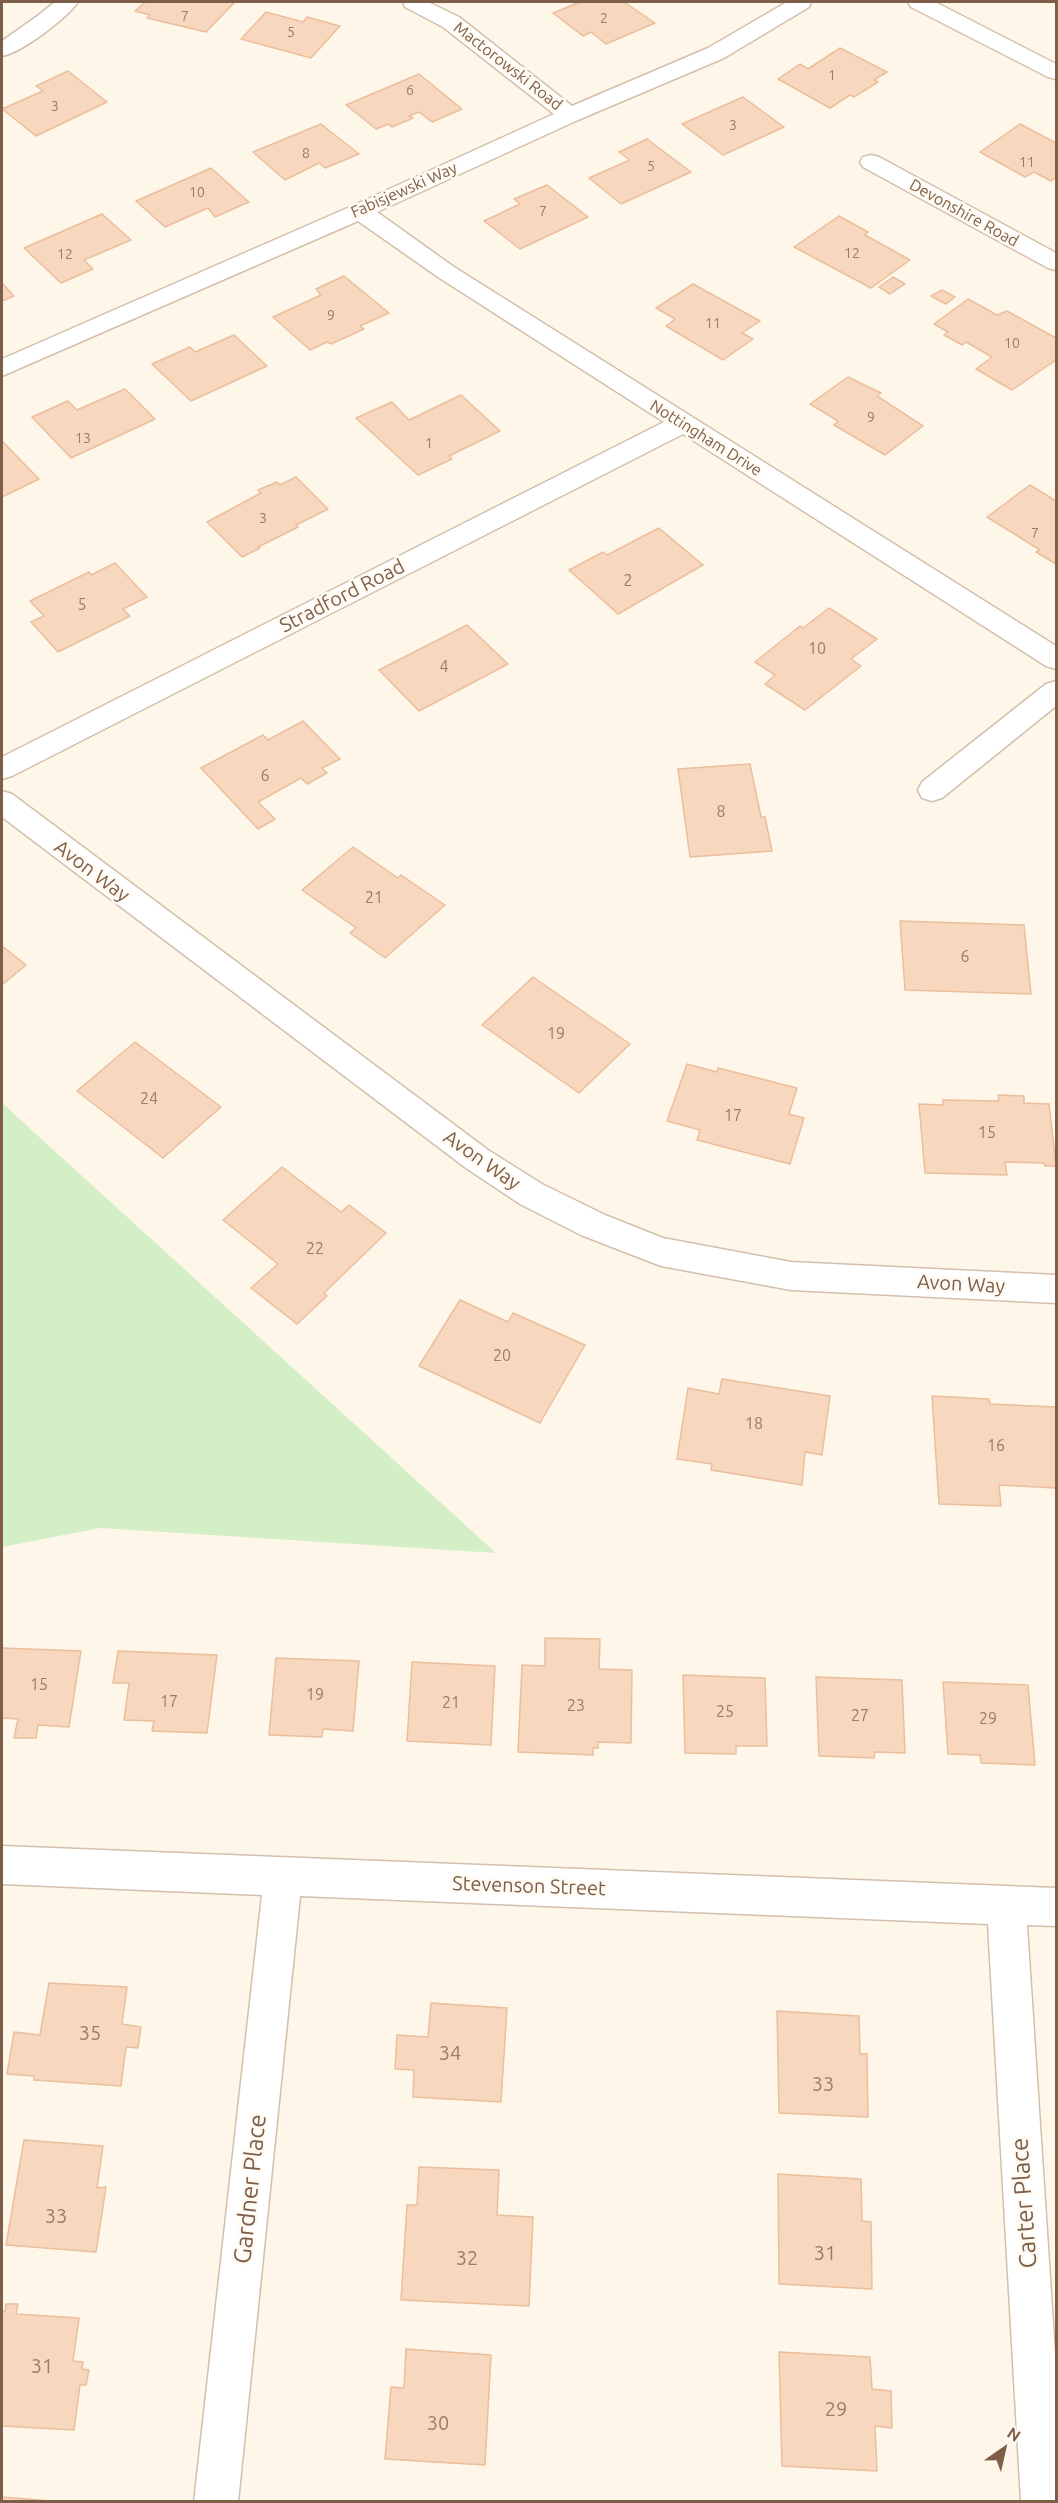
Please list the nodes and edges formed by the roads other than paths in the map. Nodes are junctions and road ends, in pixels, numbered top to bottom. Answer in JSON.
{"nodes":[{"id":1,"x":67,"y":2,"type":"edge"},
{"id":2,"x":413,"y":2,"type":"edge"},
{"id":3,"x":801,"y":2,"type":"edge"},
{"id":4,"x":919,"y":2,"type":"edge"},
{"id":5,"x":2,"y":50,"type":"edge"},
{"id":6,"x":1056,"y":72,"type":"edge"},
{"id":7,"x":570,"y":115,"type":"junction"},
{"id":8,"x":871,"y":162,"type":"dead end"},
{"id":9,"x":360,"y":211,"type":"junction"},
{"id":10,"x":1056,"y":263,"type":"edge"},
{"id":11,"x":2,"y":368,"type":"edge"},
{"id":12,"x":683,"y":423,"type":"junction"},
{"id":13,"x":1056,"y":658,"type":"edge"},
{"id":14,"x":1056,"y":690,"type":"edge"},
{"id":15,"x":2,"y":770,"type":"edge"},
{"id":16,"x":932,"y":790,"type":"dead end"},
{"id":17,"x":2,"y":802,"type":"edge"},
{"id":18,"x":1056,"y":1289,"type":"edge"},
{"id":19,"x":2,"y":1865,"type":"edge"},
{"id":20,"x":284,"y":1876,"type":"junction"},
{"id":21,"x":1006,"y":1905,"type":"junction"},
{"id":22,"x":1056,"y":1907,"type":"edge"},
{"id":23,"x":216,"y":2502,"type":"edge"},
{"id":24,"x":1042,"y":2502,"type":"edge"}],
"edges":[{"from":1,"to":5,"type":"street"},
{"from":2,"to":7,"type":"street","name":"Mactorowski Road"},
{"from":3,"to":7,"type":"street","name":"Fabisjewski Way"},
{"from":4,"to":6,"type":"street"},
{"from":7,"to":9,"type":"street","name":"Fabisjewski Way"},
{"from":8,"to":10,"type":"street","name":"Devonshire Road"},
{"from":9,"to":11,"type":"street","name":"Fabisjewski Way"},
{"from":9,"to":12,"type":"street","name":"Nottingham Drive"},
{"from":12,"to":13,"type":"street","name":"Nottingham Drive"},
{"from":12,"to":15,"type":"street","name":"Stradford Road"},
{"from":14,"to":16,"type":"street"},
{"from":17,"to":18,"type":"street","name":"Avon Way"},
{"from":19,"to":20,"type":"street","name":"Stevenson Street"},
{"from":20,"to":21,"type":"street","name":"Stevenson Street"},
{"from":20,"to":23,"type":"street","name":"Gardner Place"},
{"from":21,"to":22,"type":"street","name":"Stevenson Street"},
{"from":21,"to":24,"type":"street","name":"Carter Place"}]}
